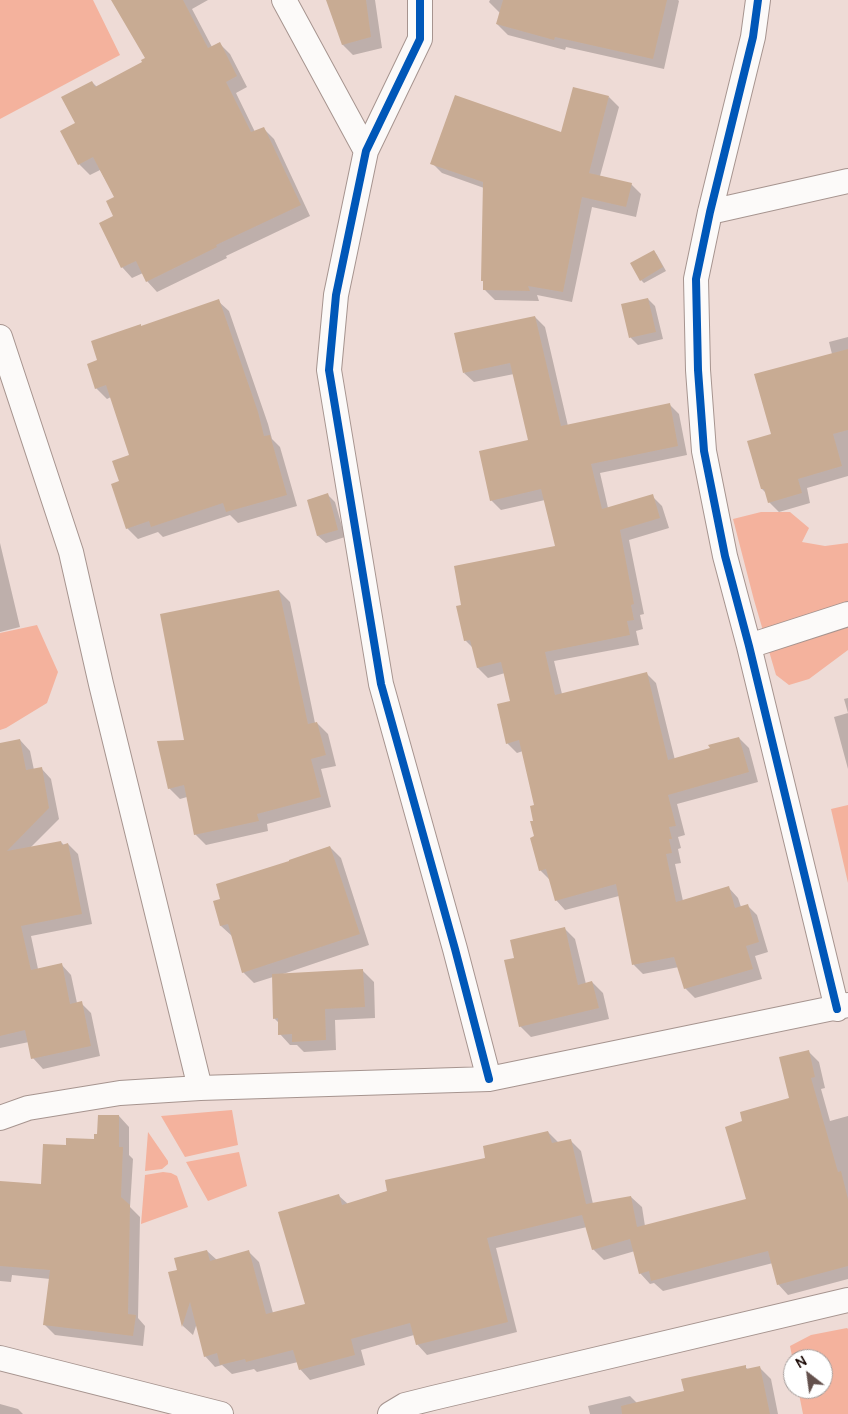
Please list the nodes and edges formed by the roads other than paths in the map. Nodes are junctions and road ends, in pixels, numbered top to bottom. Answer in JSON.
{"nodes":[{"id":1,"x":284,"y":0,"type":"edge"},
{"id":2,"x":420,"y":0,"type":"edge"},
{"id":3,"x":758,"y":0,"type":"edge"},
{"id":4,"x":366,"y":151,"type":"junction"},
{"id":5,"x":848,"y":180,"type":"edge"},
{"id":6,"x":710,"y":212,"type":"junction"},
{"id":7,"x":0,"y":337,"type":"edge"},
{"id":8,"x":848,"y":614,"type":"edge"},
{"id":9,"x":749,"y":646,"type":"junction"},
{"id":10,"x":842,"y":1007,"type":"edge"},
{"id":11,"x":489,"y":1079,"type":"junction"},
{"id":12,"x":200,"y":1088,"type":"junction"},
{"id":13,"x":0,"y":1118,"type":"edge"},
{"id":14,"x":848,"y":1300,"type":"edge"},
{"id":15,"x":0,"y":1358,"type":"edge"},
{"id":16,"x":221,"y":1414,"type":"edge"},
{"id":17,"x":390,"y":1414,"type":"edge"}],
"edges":[{"from":1,"to":4,"type":"street"},
{"from":2,"to":4,"type":"street"},
{"from":3,"to":6,"type":"street"},
{"from":4,"to":11,"type":"street"},
{"from":5,"to":6,"type":"street"},
{"from":6,"to":9,"type":"street"},
{"from":7,"to":12,"type":"street"},
{"from":8,"to":9,"type":"street"},
{"from":9,"to":10,"type":"street"},
{"from":10,"to":11,"type":"street"},
{"from":11,"to":12,"type":"street"},
{"from":12,"to":13,"type":"street"},
{"from":14,"to":17,"type":"street"},
{"from":15,"to":16,"type":"street"}]}
